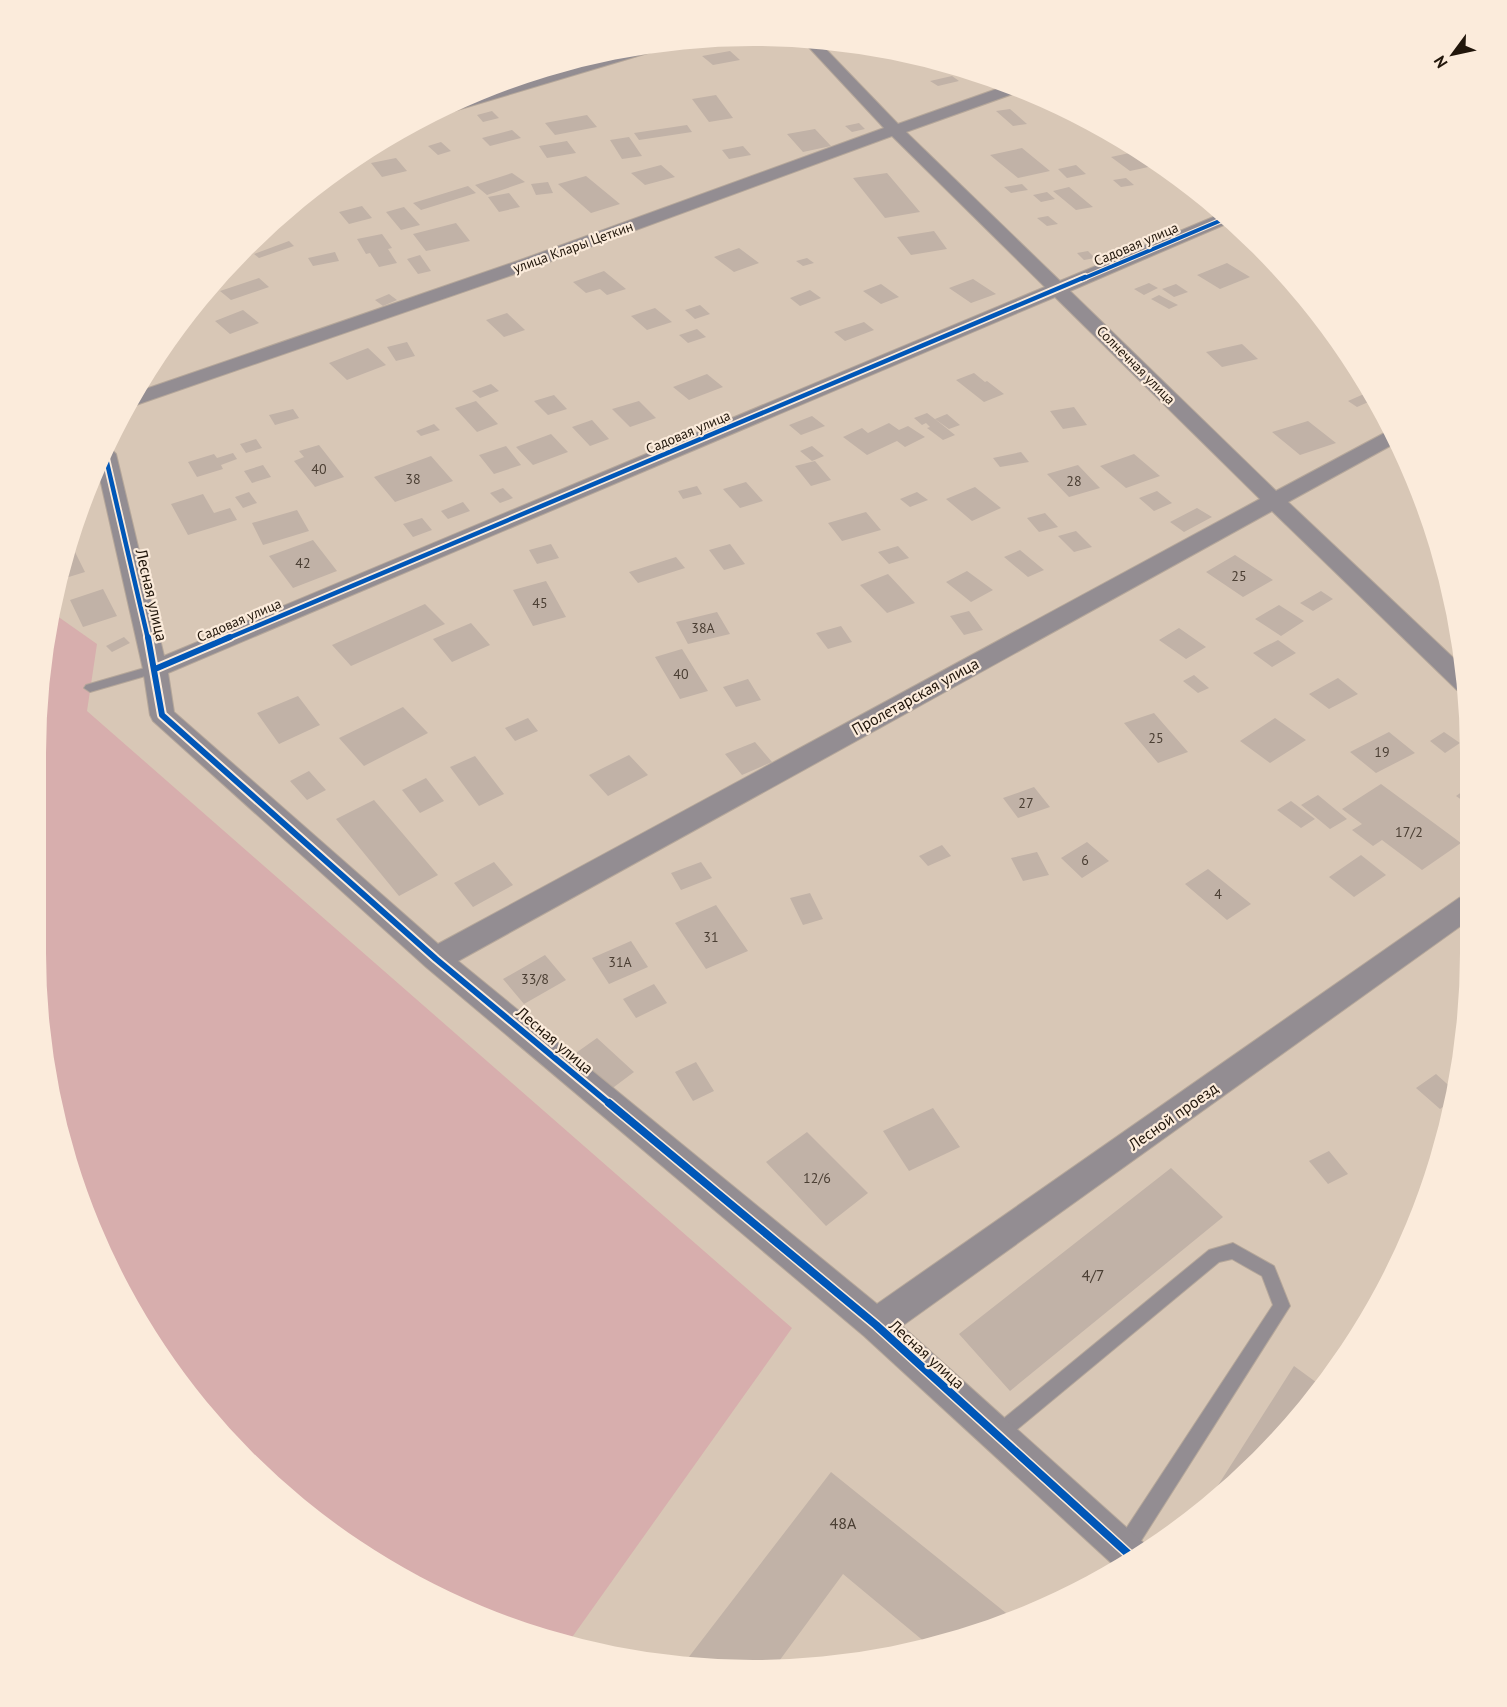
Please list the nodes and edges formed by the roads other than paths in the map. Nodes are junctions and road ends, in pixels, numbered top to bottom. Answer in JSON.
{"nodes":[{"id":1,"x":819,"y":50,"type":"edge"},
{"id":2,"x":575,"y":70,"type":"edge"},
{"id":3,"x":519,"y":87,"type":"edge"},
{"id":4,"x":1003,"y":92,"type":"edge"},
{"id":5,"x":894,"y":130,"type":"junction"},
{"id":6,"x":1219,"y":221,"type":"edge"},
{"id":7,"x":1059,"y":289,"type":"junction"},
{"id":8,"x":144,"y":396,"type":"edge"},
{"id":9,"x":1387,"y":439,"type":"edge"},
{"id":10,"x":108,"y":466,"type":"edge"},
{"id":11,"x":1273,"y":500,"type":"junction"},
{"id":12,"x":155,"y":669,"type":"junction"},
{"id":13,"x":1455,"y":674,"type":"edge"},
{"id":14,"x":90,"y":688,"type":"dead end"},
{"id":15,"x":1460,"y":912,"type":"edge"},
{"id":16,"x":435,"y":959,"type":"junction"},
{"id":17,"x":876,"y":1325,"type":"junction"},
{"id":18,"x":997,"y":1435,"type":"junction"},
{"id":19,"x":1131,"y":1551,"type":"edge"},
{"id":20,"x":1128,"y":1553,"type":"edge"}],
"edges":[{"from":1,"to":5,"type":"street","name":"Солнечная улица"},
{"from":2,"to":3,"type":"street"},
{"from":4,"to":5,"type":"street","name":"улица Клары Цеткин"},
{"from":5,"to":7,"type":"street","name":"Солнечная улица"},
{"from":5,"to":8,"type":"street","name":"улица Клары Цеткин"},
{"from":6,"to":7,"type":"street","name":"Садовая улица"},
{"from":7,"to":11,"type":"street","name":"Солнечная улица"},
{"from":7,"to":12,"type":"street","name":"Садовая улица"},
{"from":9,"to":11,"type":"street","name":"Пролетарская улица"},
{"from":10,"to":12,"type":"street","name":"Лесная улица"},
{"from":11,"to":13,"type":"street","name":"Солнечная улица"},
{"from":11,"to":16,"type":"street","name":"Пролетарская улица"},
{"from":12,"to":14,"type":"lane"},
{"from":12,"to":16,"type":"street","name":"Лесная улица"},
{"from":15,"to":17,"type":"street","name":"Лесной проезд"},
{"from":16,"to":17,"type":"street","name":"Лесная улица"},
{"from":17,"to":18,"type":"street","name":"Лесная улица"},
{"from":18,"to":19,"type":"lane"},
{"from":18,"to":20,"type":"street","name":"Лесная улица"}]}
